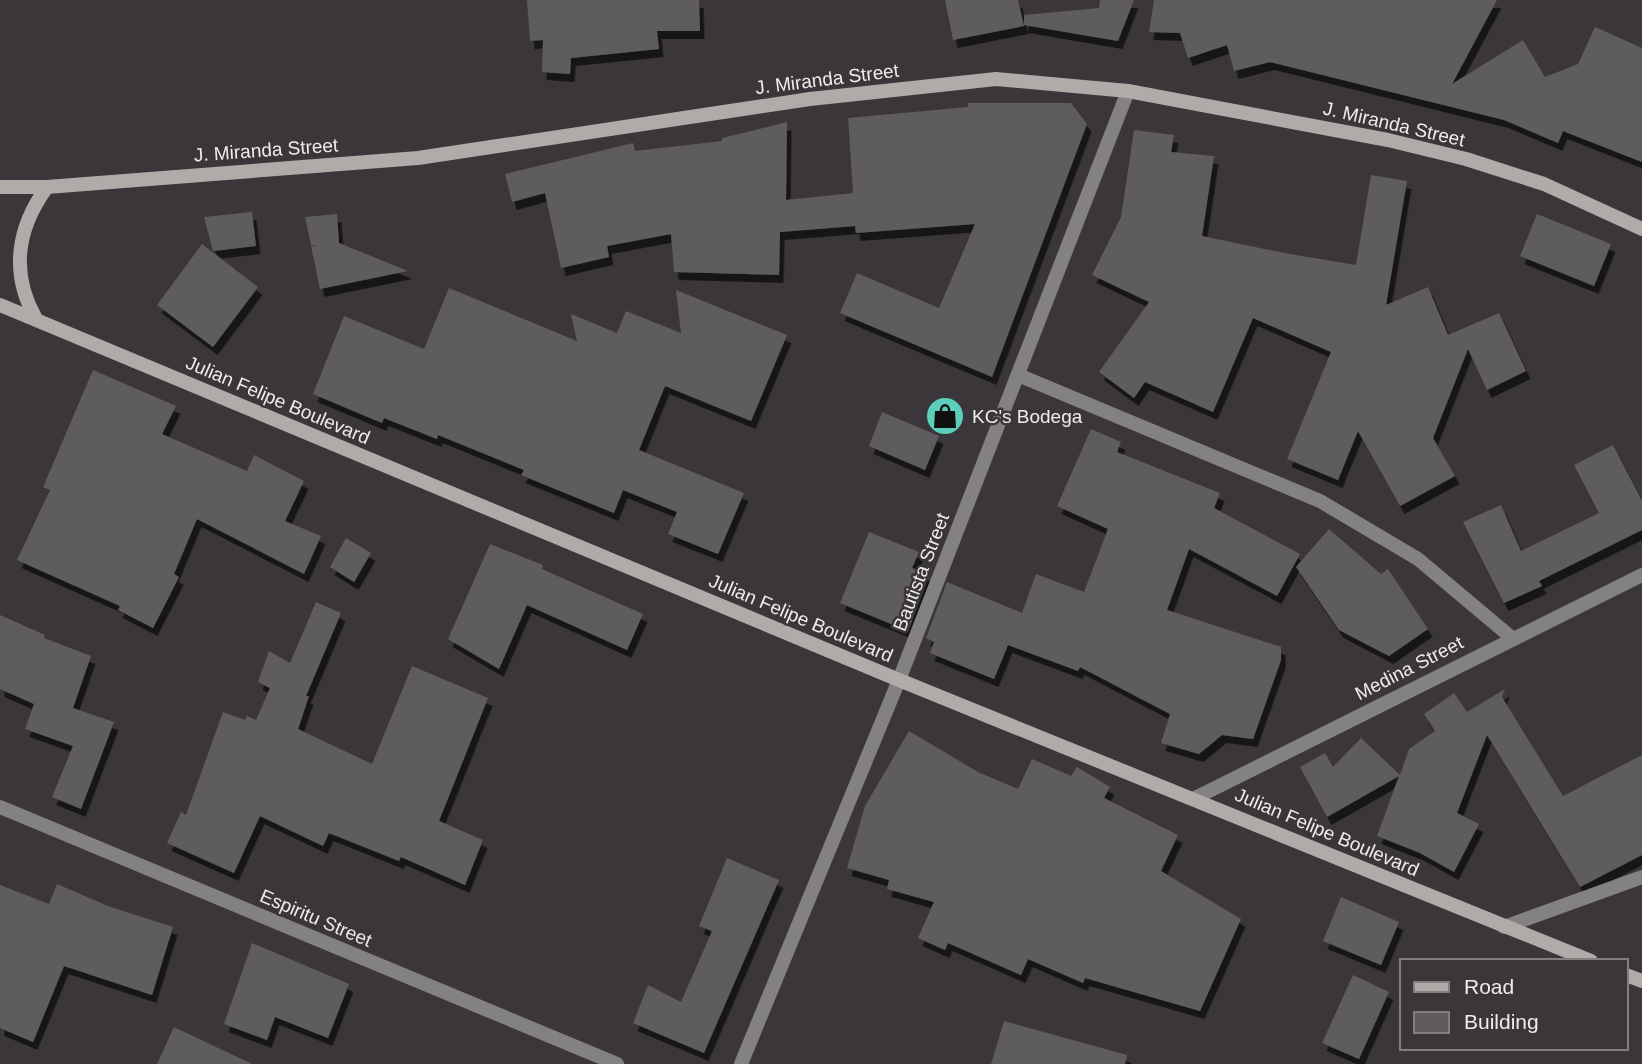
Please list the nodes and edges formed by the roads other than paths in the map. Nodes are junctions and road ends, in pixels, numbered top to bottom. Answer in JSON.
{"nodes":[{"id":1,"x":1128,"y":91,"type":"junction"},
{"id":2,"x":0,"y":187,"type":"edge"},
{"id":3,"x":47,"y":187,"type":"junction"},
{"id":4,"x":1642,"y":229,"type":"edge"},
{"id":5,"x":0,"y":305,"type":"edge"},
{"id":6,"x":36,"y":319,"type":"junction"},
{"id":7,"x":1018,"y":374,"type":"junction"},
{"id":8,"x":1642,"y":575,"type":"edge"},
{"id":9,"x":1513,"y":638,"type":"junction"},
{"id":10,"x":899,"y":680,"type":"junction"},
{"id":11,"x":1195,"y":797,"type":"junction"},
{"id":12,"x":0,"y":807,"type":"edge"},
{"id":13,"x":1642,"y":877,"type":"edge"},
{"id":14,"x":1504,"y":927,"type":"junction"},
{"id":15,"x":1586,"y":959,"type":"edge"},
{"id":16,"x":617,"y":1064,"type":"edge"},
{"id":17,"x":741,"y":1064,"type":"edge"}],
"edges":[{"from":1,"to":3,"type":"main road","name":"J. Miranda Street"},
{"from":1,"to":4,"type":"main road","name":"J. Miranda Street"},
{"from":1,"to":7,"type":"street","name":"Bautista Street"},
{"from":2,"to":3,"type":"main road","name":"J. Miranda Street"},
{"from":3,"to":6,"type":"main road"},
{"from":5,"to":6,"type":"main road","name":"Julian Felipe Boulevard"},
{"from":6,"to":10,"type":"main road","name":"Julian Felipe Boulevard"},
{"from":7,"to":9,"type":"street"},
{"from":7,"to":10,"type":"street","name":"Bautista Street"},
{"from":8,"to":9,"type":"street","name":"Medina Street"},
{"from":9,"to":11,"type":"street","name":"Medina Street"},
{"from":10,"to":11,"type":"main road","name":"Julian Felipe Boulevard"},
{"from":10,"to":17,"type":"street","name":"Bautista Street"},
{"from":11,"to":14,"type":"main road","name":"Julian Felipe Boulevard"},
{"from":12,"to":16,"type":"street","name":"Espiritu Street"},
{"from":13,"to":14,"type":"street"},
{"from":14,"to":15,"type":"main road","name":"Julian Felipe Boulevard"}]}
